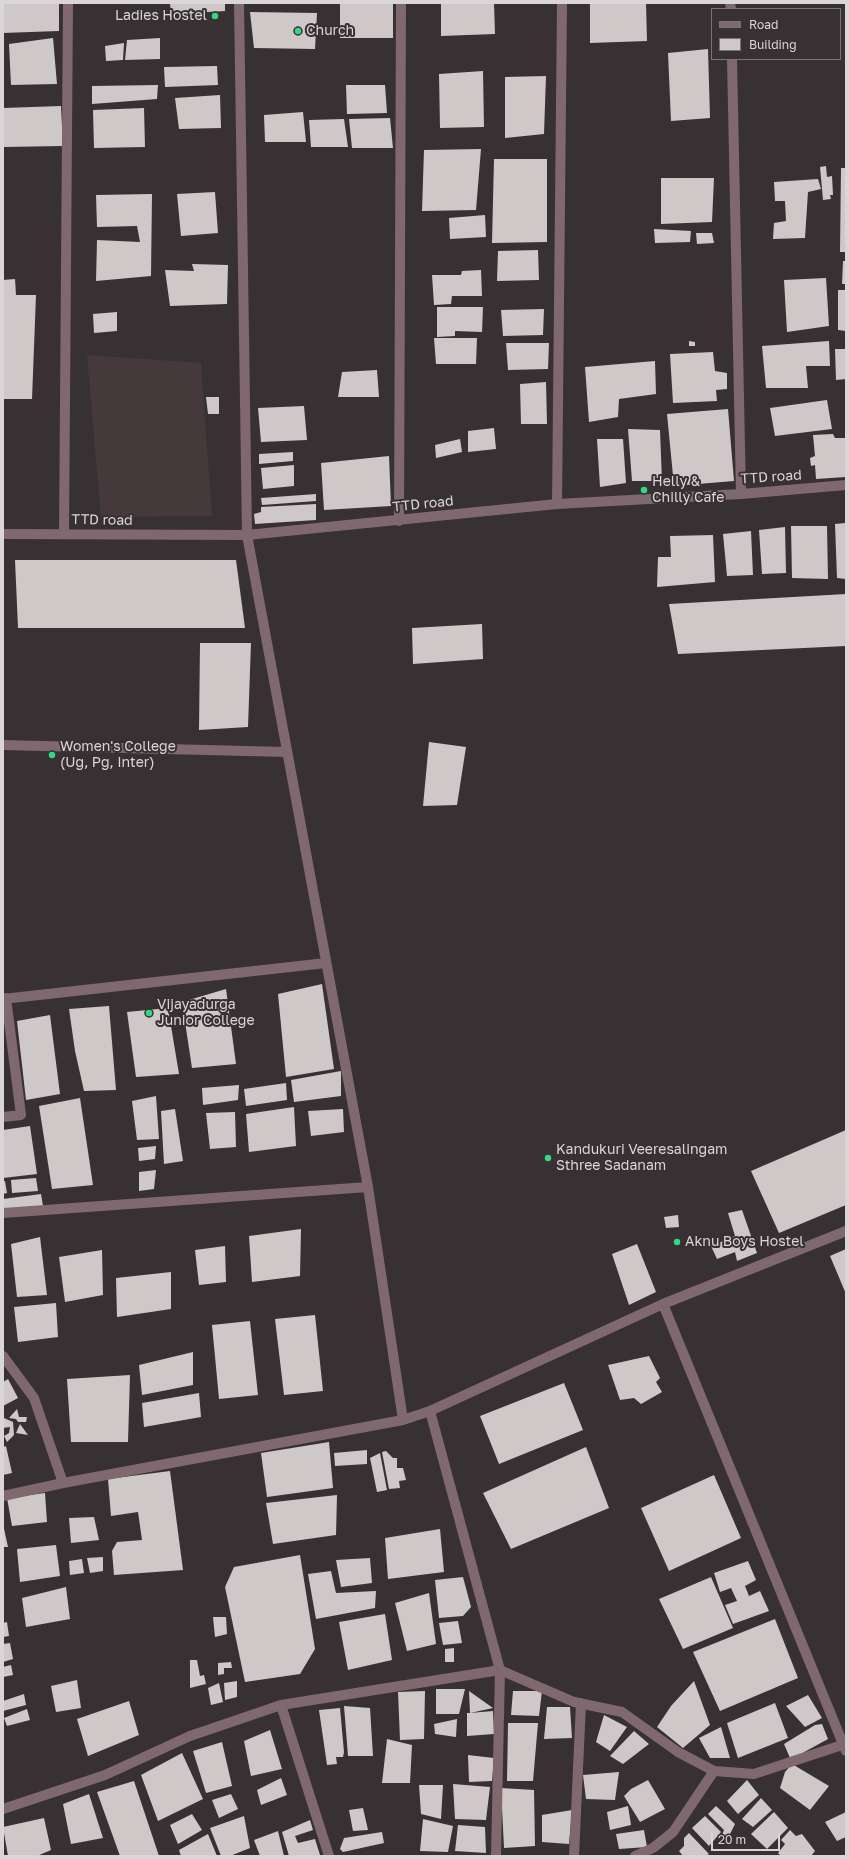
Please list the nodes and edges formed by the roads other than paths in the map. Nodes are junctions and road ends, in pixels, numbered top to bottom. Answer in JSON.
{"nodes":[{"id":1,"x":68,"y":3,"type":"edge"},
{"id":2,"x":239,"y":3,"type":"edge"},
{"id":3,"x":401,"y":3,"type":"edge"},
{"id":4,"x":562,"y":3,"type":"edge"},
{"id":5,"x":732,"y":60,"type":"edge"},
{"id":6,"x":846,"y":485,"type":"edge"},
{"id":7,"x":741,"y":494,"type":"junction"},
{"id":8,"x":557,"y":504,"type":"junction"},
{"id":9,"x":399,"y":521,"type":"junction"},
{"id":10,"x":64,"y":533,"type":"junction"},
{"id":11,"x":3,"y":534,"type":"edge"},
{"id":12,"x":247,"y":536,"type":"junction"},
{"id":13,"x":3,"y":745,"type":"edge"},
{"id":14,"x":287,"y":752,"type":"junction"},
{"id":15,"x":326,"y":963,"type":"junction"},
{"id":16,"x":4,"y":998,"type":"edge"},
{"id":17,"x":3,"y":1117,"type":"edge"},
{"id":18,"x":368,"y":1187,"type":"junction"},
{"id":19,"x":3,"y":1213,"type":"edge"},
{"id":20,"x":846,"y":1232,"type":"edge"},
{"id":21,"x":663,"y":1304,"type":"junction"},
{"id":22,"x":3,"y":1356,"type":"edge"},
{"id":23,"x":430,"y":1411,"type":"junction"},
{"id":24,"x":403,"y":1420,"type":"junction"},
{"id":25,"x":64,"y":1483,"type":"junction"},
{"id":26,"x":3,"y":1496,"type":"edge"},
{"id":27,"x":500,"y":1670,"type":"junction"},
{"id":28,"x":581,"y":1703,"type":"junction"},
{"id":29,"x":281,"y":1705,"type":"junction"},
{"id":30,"x":844,"y":1748,"type":"edge"},
{"id":31,"x":714,"y":1771,"type":"junction"},
{"id":32,"x":3,"y":1809,"type":"edge"},
{"id":33,"x":329,"y":1856,"type":"edge"},
{"id":34,"x":496,"y":1856,"type":"edge"},
{"id":35,"x":574,"y":1856,"type":"edge"},
{"id":36,"x":635,"y":1856,"type":"edge"}],
"edges":[{"from":1,"to":10,"type":"street"},
{"from":2,"to":12,"type":"street"},
{"from":3,"to":9,"type":"street"},
{"from":4,"to":8,"type":"street"},
{"from":5,"to":7,"type":"street"},
{"from":6,"to":7,"type":"street","name":"TTD road"},
{"from":7,"to":8,"type":"street","name":"TTD road"},
{"from":8,"to":9,"type":"street","name":"TTD road"},
{"from":9,"to":12,"type":"street","name":"TTD road"},
{"from":10,"to":11,"type":"street","name":"TTD road"},
{"from":10,"to":12,"type":"street","name":"TTD road"},
{"from":12,"to":14,"type":"street"},
{"from":13,"to":14,"type":"street"},
{"from":14,"to":15,"type":"street"},
{"from":15,"to":16,"type":"street"},
{"from":15,"to":18,"type":"street"},
{"from":16,"to":17,"type":"street"},
{"from":18,"to":19,"type":"street"},
{"from":18,"to":24,"type":"street"},
{"from":20,"to":21,"type":"street"},
{"from":21,"to":23,"type":"street"},
{"from":21,"to":30,"type":"street"},
{"from":22,"to":25,"type":"street"},
{"from":23,"to":24,"type":"street"},
{"from":23,"to":27,"type":"street"},
{"from":24,"to":25,"type":"street"},
{"from":25,"to":26,"type":"street"},
{"from":27,"to":28,"type":"street"},
{"from":27,"to":29,"type":"street"},
{"from":27,"to":34,"type":"street"},
{"from":28,"to":31,"type":"street"},
{"from":28,"to":35,"type":"street"},
{"from":29,"to":32,"type":"street"},
{"from":29,"to":33,"type":"street"},
{"from":30,"to":31,"type":"street"},
{"from":31,"to":36,"type":"street"}]}
